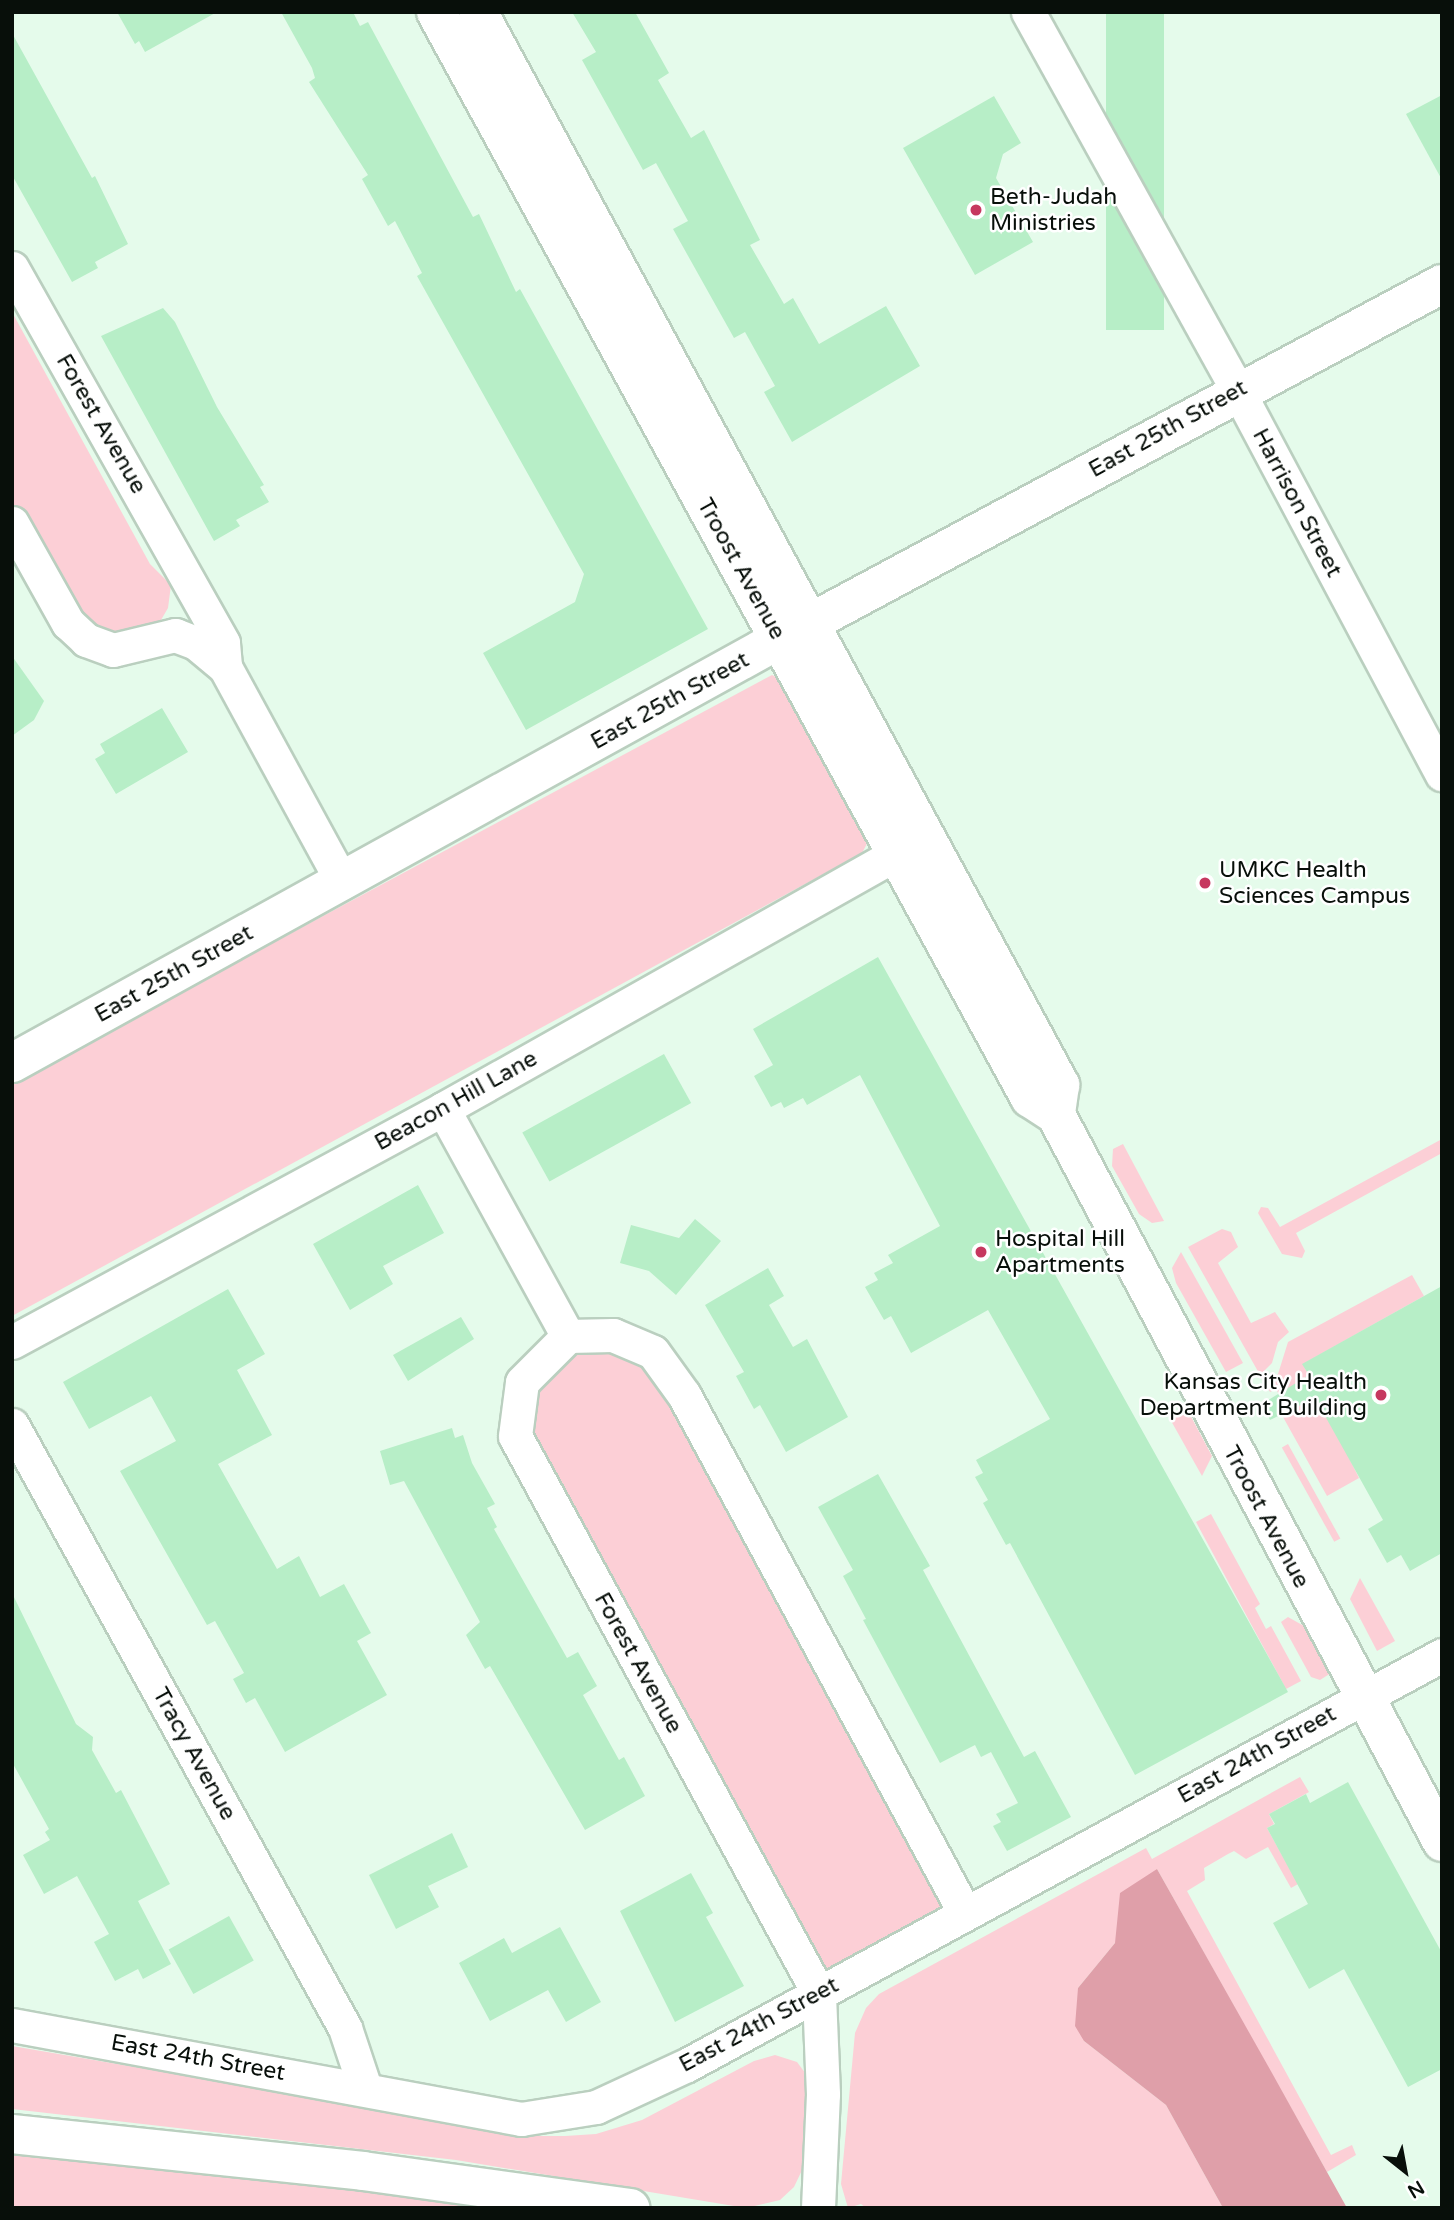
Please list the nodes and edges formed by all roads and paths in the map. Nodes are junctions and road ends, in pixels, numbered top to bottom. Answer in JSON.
{"nodes":[{"id":1,"x":436,"y":12,"type":"edge"},
{"id":2,"x":478,"y":12,"type":"edge"},
{"id":3,"x":1028,"y":12,"type":"edge"},
{"id":4,"x":12,"y":268,"type":"edge"},
{"id":5,"x":1442,"y":284,"type":"edge"},
{"id":6,"x":1238,"y":391,"type":"junction"},
{"id":7,"x":12,"y":523,"type":"edge"},
{"id":8,"x":189,"y":580,"type":"junction"},
{"id":9,"x":794,"y":632,"type":"junction"},
{"id":10,"x":151,"y":638,"type":"junction"},
{"id":11,"x":225,"y":667,"type":"junction"},
{"id":12,"x":1442,"y":774,"type":"edge"},
{"id":13,"x":896,"y":854,"type":"junction"},
{"id":14,"x":342,"y":882,"type":"junction"},
{"id":15,"x":12,"y":1063,"type":"edge"},
{"id":16,"x":443,"y":1109,"type":"junction"},
{"id":17,"x":1056,"y":1115,"type":"junction"},
{"id":18,"x":568,"y":1336,"type":"junction"},
{"id":19,"x":12,"y":1342,"type":"edge"},
{"id":20,"x":12,"y":1425,"type":"edge"},
{"id":21,"x":1442,"y":1655,"type":"edge"},
{"id":22,"x":1363,"y":1697,"type":"junction"},
{"id":23,"x":1442,"y":1842,"type":"edge"},
{"id":24,"x":965,"y":1913,"type":"junction"},
{"id":25,"x":819,"y":1994,"type":"junction"},
{"id":26,"x":12,"y":2025,"type":"edge"},
{"id":27,"x":365,"y":2088,"type":"junction"},
{"id":28,"x":12,"y":2134,"type":"edge"},
{"id":29,"x":630,"y":2208,"type":"edge"},
{"id":30,"x":818,"y":2208,"type":"edge"}],
"edges":[{"from":1,"to":9,"type":"main road","name":"Troost Avenue"},
{"from":2,"to":9,"type":"main road","name":"Troost Avenue"},
{"from":3,"to":6,"type":"street","name":"Harrison Street"},
{"from":4,"to":8,"type":"street","name":"Forest Avenue"},
{"from":5,"to":6,"type":"main road","name":"East 25th Street"},
{"from":6,"to":9,"type":"main road","name":"East 25th Street"},
{"from":6,"to":12,"type":"street","name":"Harrison Street"},
{"from":7,"to":10,"type":"street","name":"Forest Avenue"},
{"from":8,"to":10,"type":"street","name":"Forest Avenue"},
{"from":8,"to":11,"type":"street","name":"Forest Avenue"},
{"from":9,"to":13,"type":"main road","name":"Troost Avenue"},
{"from":9,"to":14,"type":"main road","name":"East 25th Street"},
{"from":9,"to":17,"type":"main road","name":"Troost Avenue"},
{"from":10,"to":11,"type":"street","name":"Forest Avenue"},
{"from":11,"to":14,"type":"street","name":"Forest Avenue"},
{"from":13,"to":16,"type":"street","name":"Beacon Hill Lane"},
{"from":13,"to":17,"type":"main road","name":"Troost Avenue"},
{"from":14,"to":15,"type":"main road","name":"East 25th Street"},
{"from":16,"to":18,"type":"street"},
{"from":16,"to":19,"type":"street","name":"Beacon Hill Lane"},
{"from":17,"to":22,"type":"main road","name":"Troost Avenue"},
{"from":18,"to":24,"type":"street"},
{"from":18,"to":25,"type":"street","name":"Forest Avenue"},
{"from":20,"to":27,"type":"street","name":"Tracy Avenue"},
{"from":21,"to":22,"type":"street","name":"East 24th Street"},
{"from":22,"to":23,"type":"main road","name":"Troost Avenue"},
{"from":22,"to":24,"type":"street","name":"East 24th Street"},
{"from":24,"to":25,"type":"street","name":"East 24th Street"},
{"from":25,"to":27,"type":"street","name":"East 24th Street"},
{"from":25,"to":30,"type":"street"},
{"from":26,"to":27,"type":"street","name":"East 24th Street"},
{"from":28,"to":29,"type":"main road"}]}
